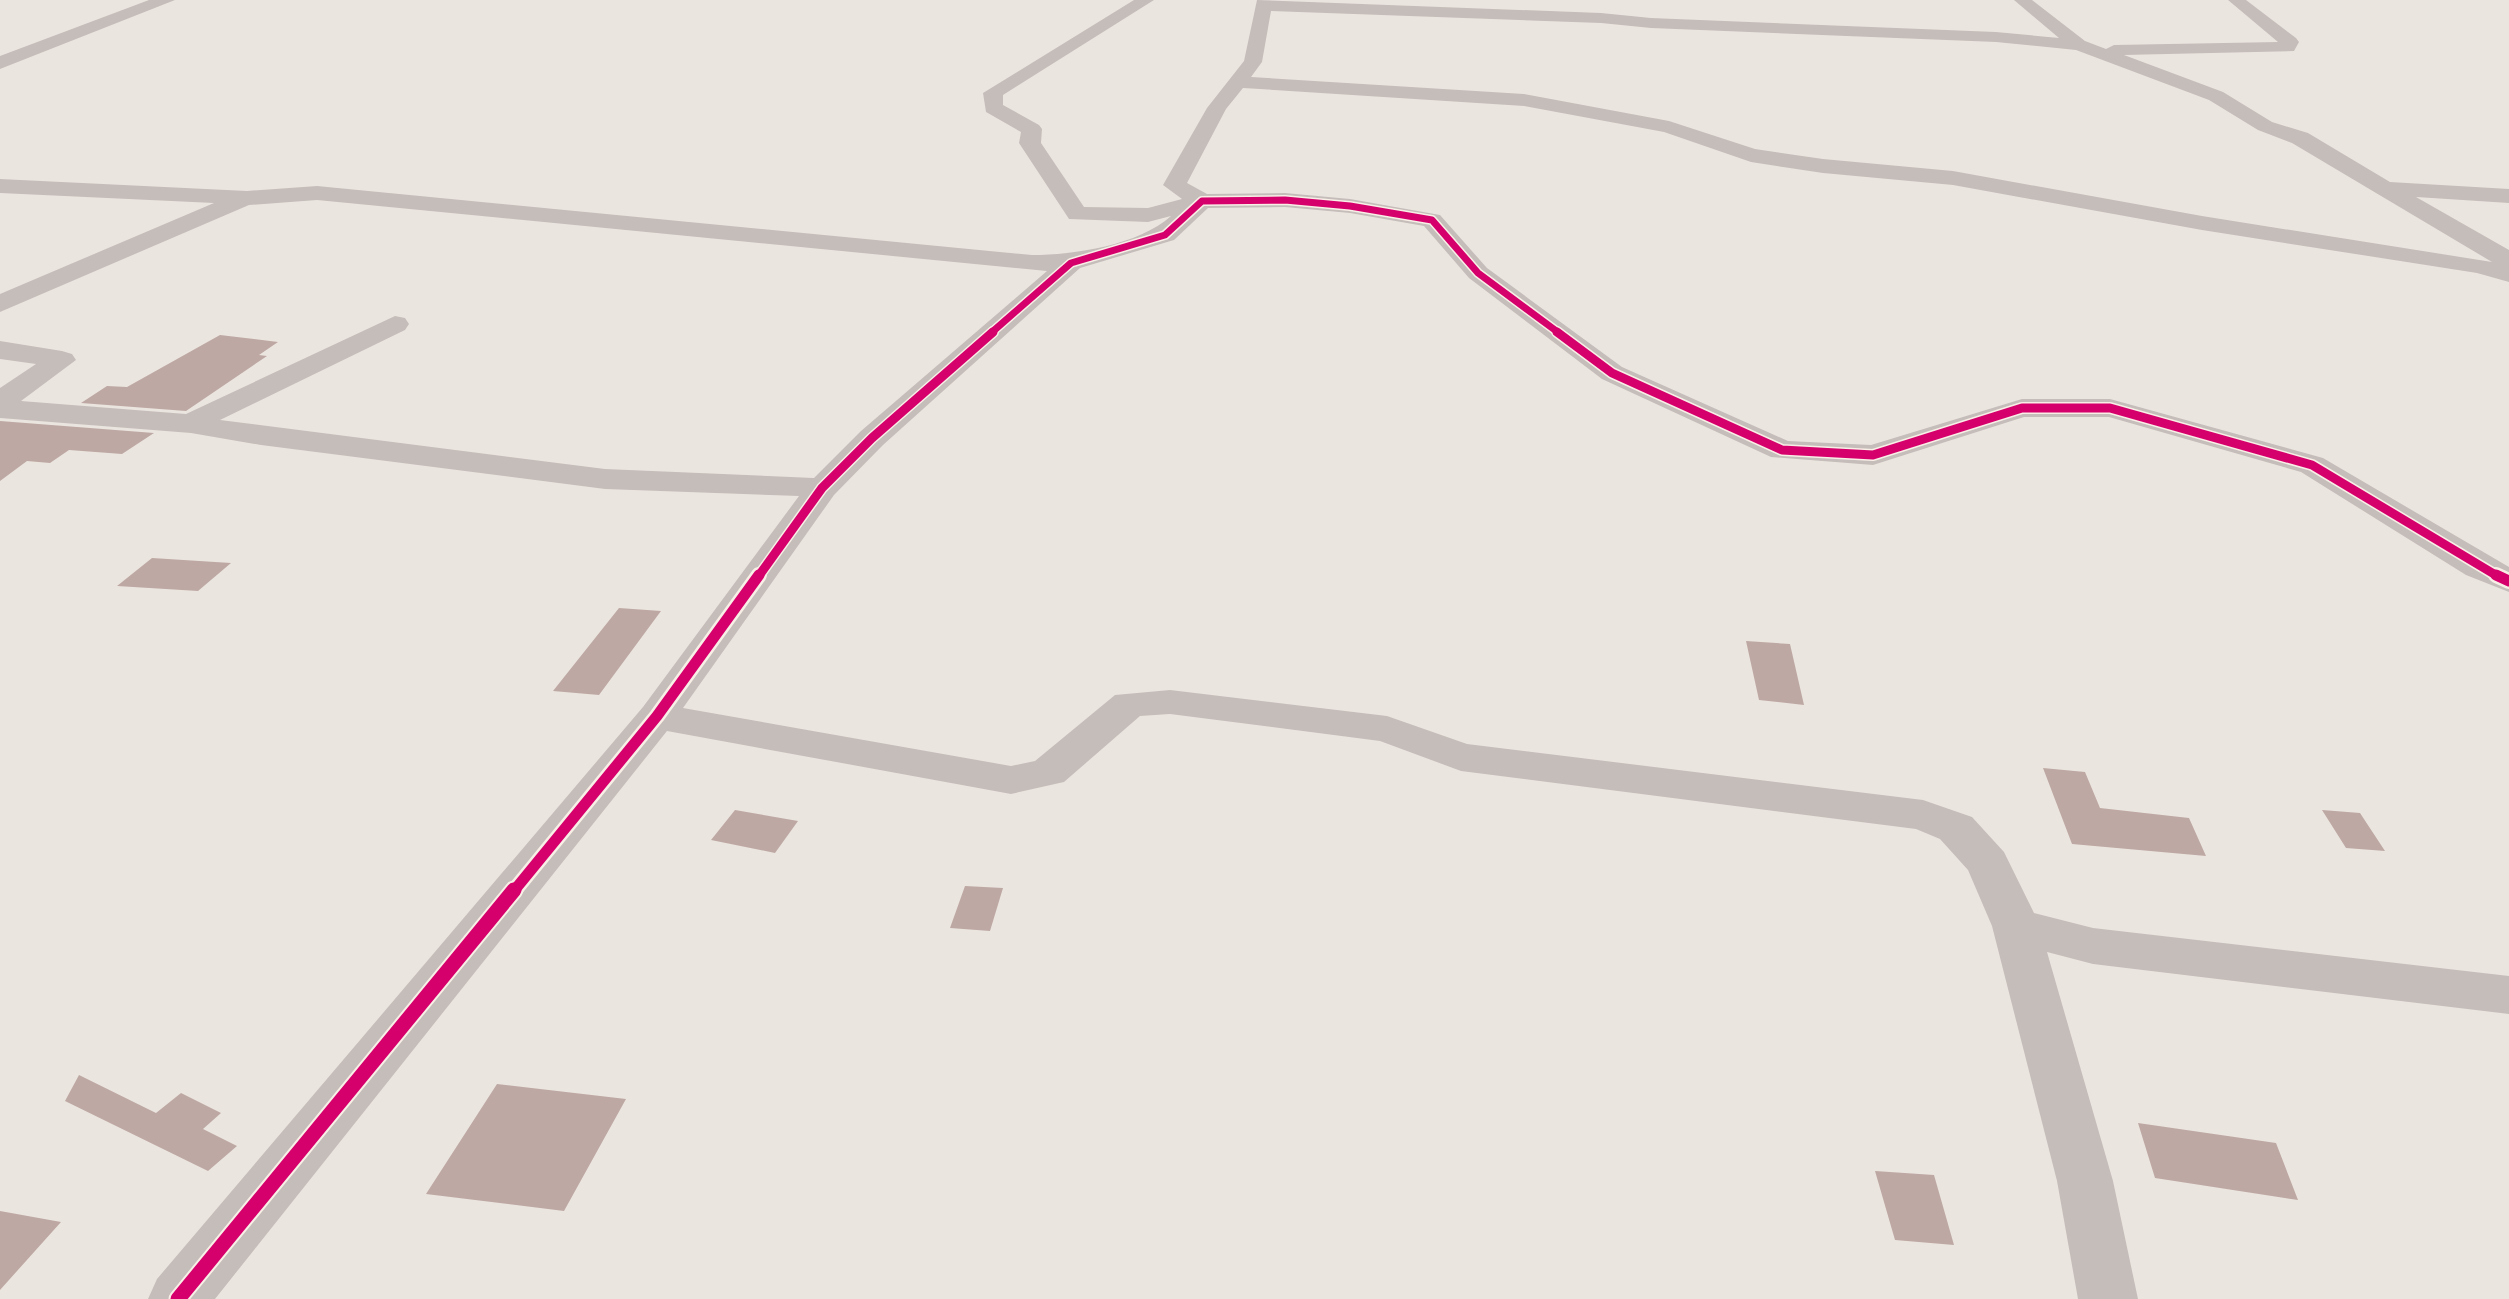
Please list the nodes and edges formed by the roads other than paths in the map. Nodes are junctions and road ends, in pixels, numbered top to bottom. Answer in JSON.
{"nodes":[{"id":1,"x":167,"y":0,"type":"edge"},
{"id":2,"x":1146,"y":0,"type":"edge"},
{"id":3,"x":2022,"y":0,"type":"edge"},
{"id":4,"x":2236,"y":0,"type":"edge"},
{"id":5,"x":1264,"y":3,"type":"edge"},
{"id":6,"x":2083,"y":48,"type":"junction"},
{"id":7,"x":0,"y":63,"type":"edge"},
{"id":8,"x":1237,"y":82,"type":"junction"},
{"id":9,"x":0,"y":186,"type":"edge"},
{"id":10,"x":2386,"y":188,"type":"junction"},
{"id":11,"x":2509,"y":196,"type":"edge"},
{"id":12,"x":247,"y":198,"type":"junction"},
{"id":13,"x":1202,"y":201,"type":"junction"},
{"id":14,"x":2509,"y":261,"type":"edge"},
{"id":15,"x":1071,"y":263,"type":"junction"},
{"id":16,"x":2509,"y":274,"type":"edge"},
{"id":17,"x":0,"y":304,"type":"edge"},
{"id":18,"x":396,"y":324,"type":"dead end"},
{"id":19,"x":0,"y":350,"type":"edge"},
{"id":20,"x":0,"y":402,"type":"edge"},
{"id":21,"x":0,"y":409,"type":"edge"},
{"id":22,"x":191,"y":424,"type":"junction"},
{"id":23,"x":822,"y":488,"type":"junction"},
{"id":24,"x":2509,"y":581,"type":"edge"},
{"id":25,"x":657,"y":716,"type":"junction"},
{"id":26,"x":2016,"y":926,"type":"junction"},
{"id":27,"x":2509,"y":995,"type":"edge"},
{"id":28,"x":178,"y":1299,"type":"edge"},
{"id":29,"x":2108,"y":1299,"type":"edge"}],
"edges":[{"from":1,"to":7,"type":"street"},
{"from":2,"to":13,"type":"street"},
{"from":3,"to":6,"type":"street"},
{"from":4,"to":6,"type":"street"},
{"from":5,"to":6,"type":"street"},
{"from":5,"to":8,"type":"street"},
{"from":6,"to":10,"type":"street"},
{"from":8,"to":13,"type":"street"},
{"from":8,"to":16,"type":"street"},
{"from":9,"to":12,"type":"street"},
{"from":10,"to":11,"type":"street"},
{"from":10,"to":14,"type":"street"},
{"from":12,"to":15,"type":"street"},
{"from":12,"to":17,"type":"street"},
{"from":13,"to":15,"type":"street"},
{"from":13,"to":24,"type":"street"},
{"from":15,"to":23,"type":"street"},
{"from":18,"to":22,"type":"street"},
{"from":19,"to":20,"type":"street"},
{"from":21,"to":22,"type":"street"},
{"from":22,"to":23,"type":"street"},
{"from":23,"to":25,"type":"street"},
{"from":25,"to":26,"type":"street"},
{"from":25,"to":28,"type":"street"},
{"from":26,"to":27,"type":"street"},
{"from":26,"to":29,"type":"street"}]}
